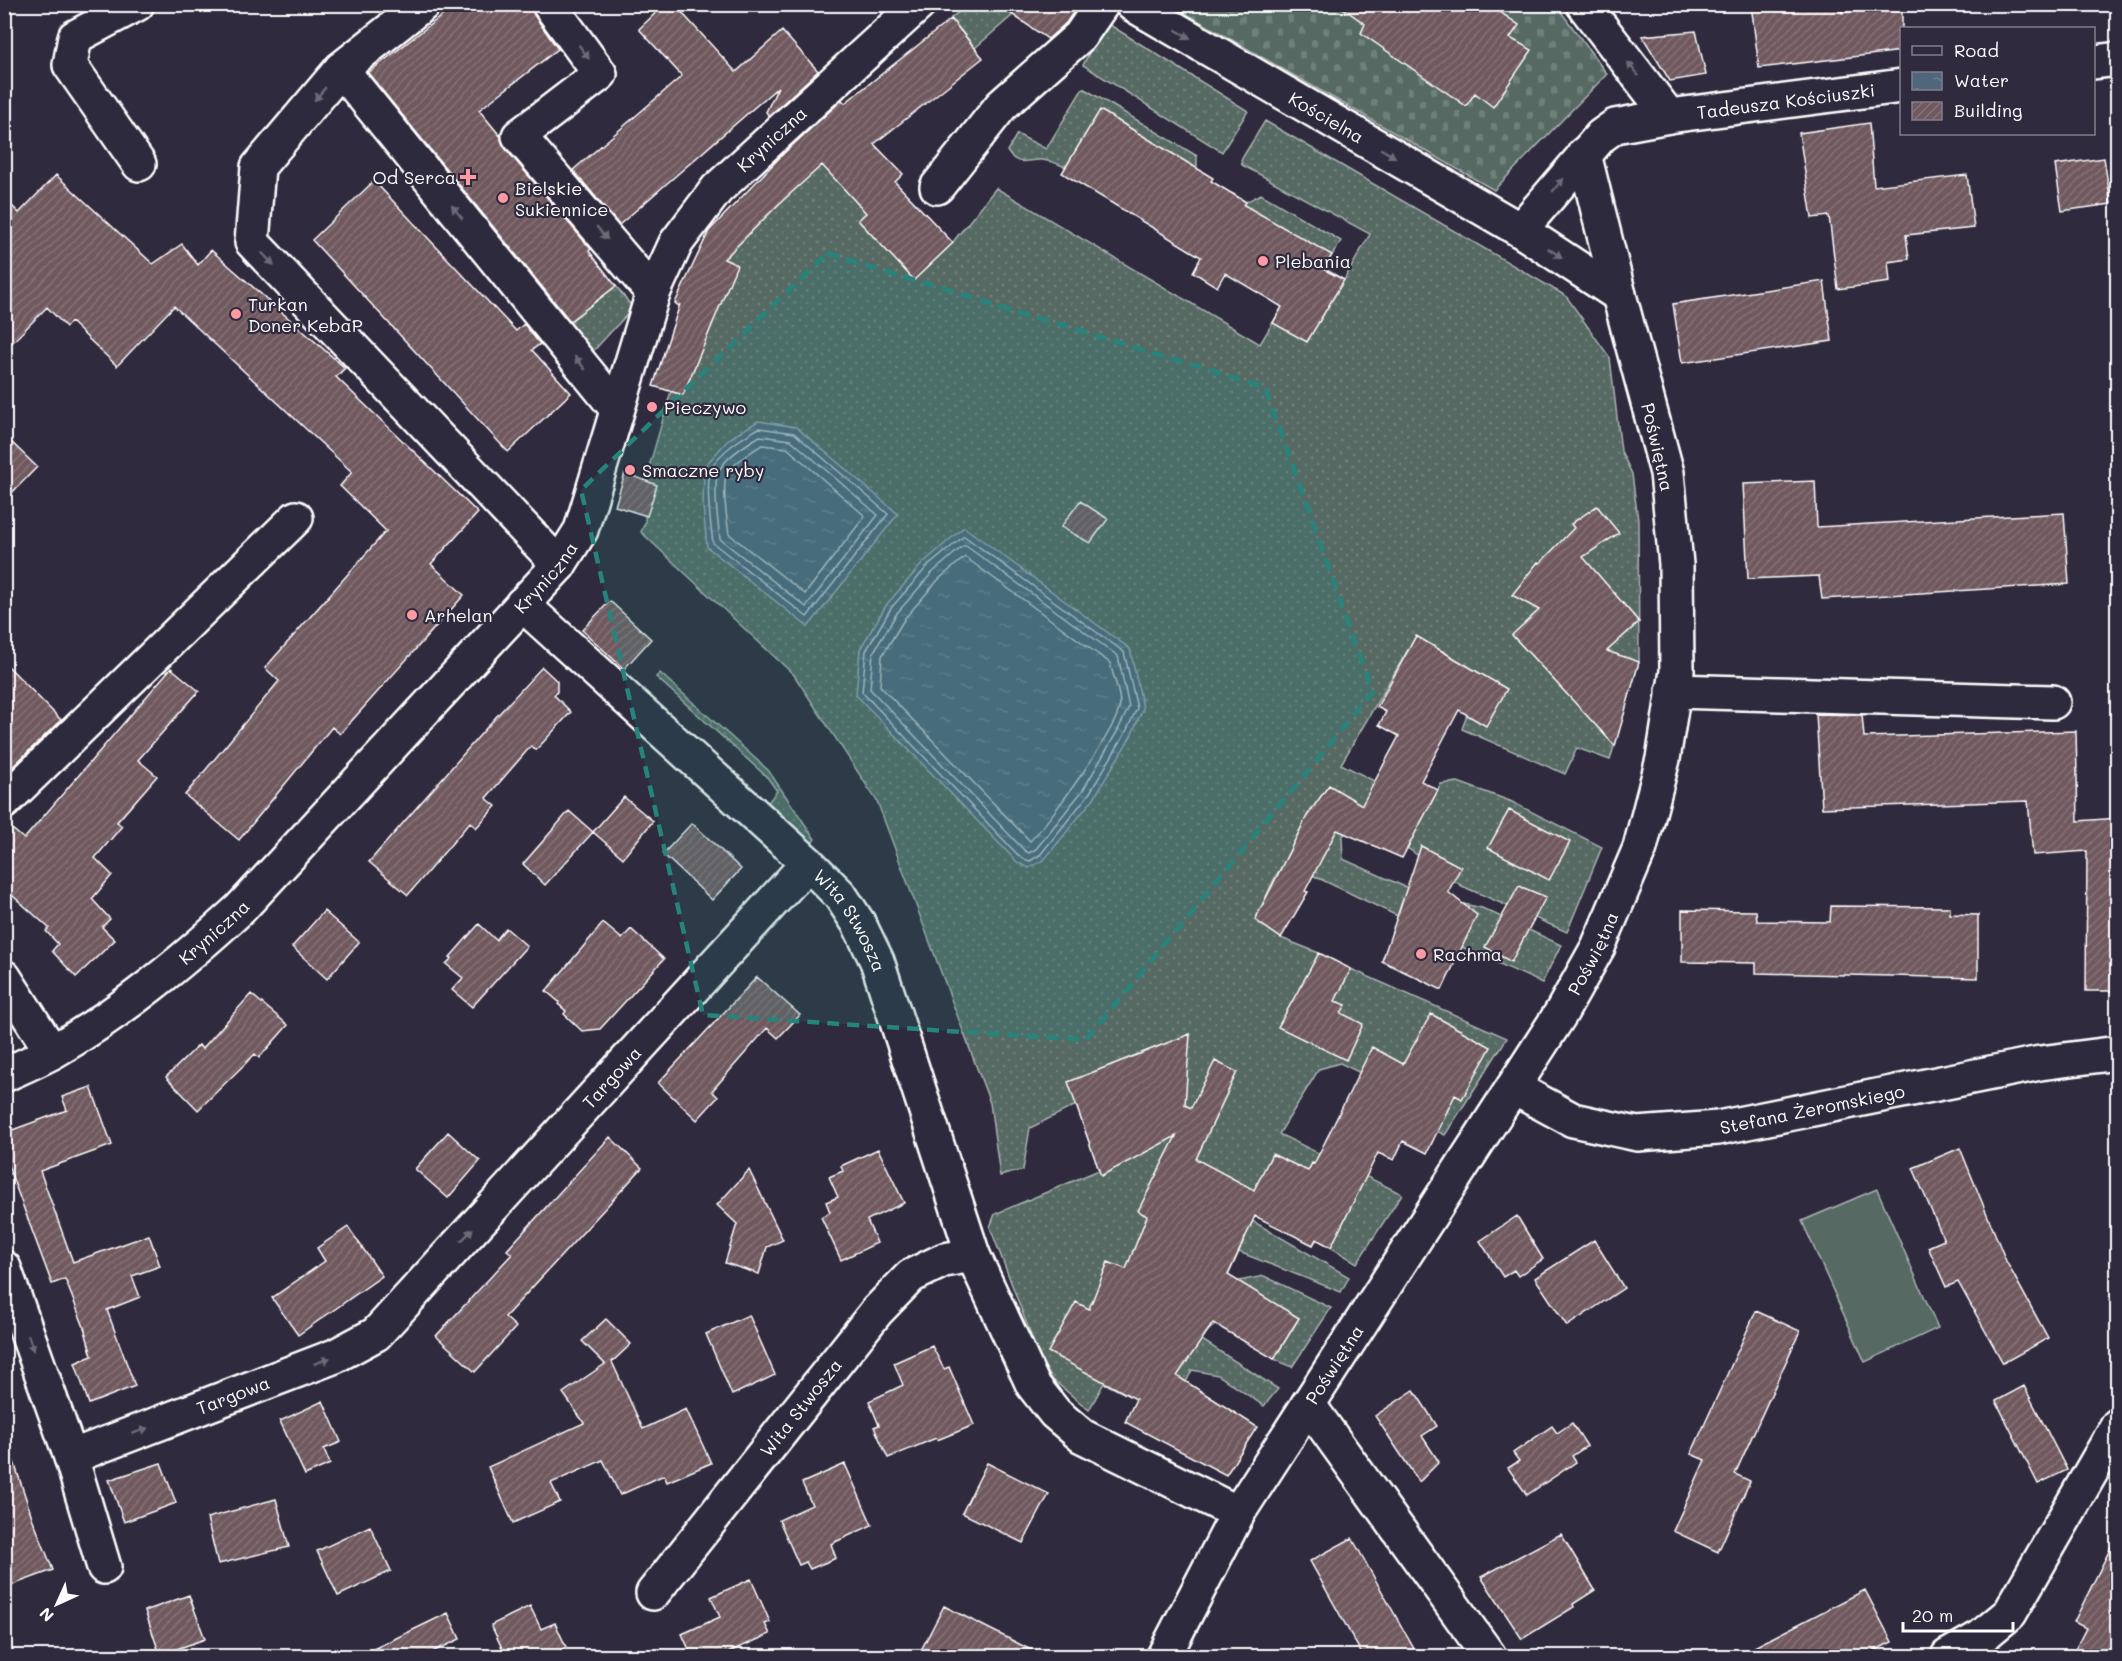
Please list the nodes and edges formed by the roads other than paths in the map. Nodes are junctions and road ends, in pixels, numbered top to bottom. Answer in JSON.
{"nodes":[{"id":1,"x":137,"y":4,"type":"edge"},
{"id":2,"x":423,"y":4,"type":"edge"},
{"id":3,"x":549,"y":4,"type":"edge"},
{"id":4,"x":919,"y":4,"type":"edge"},
{"id":5,"x":1102,"y":4,"type":"edge"},
{"id":6,"x":1132,"y":4,"type":"edge"},
{"id":7,"x":1583,"y":4,"type":"edge"},
{"id":8,"x":2118,"y":58,"type":"edge"},
{"id":9,"x":2095,"y":62,"type":"edge"},
{"id":10,"x":341,"y":69,"type":"junction"},
{"id":11,"x":1900,"y":86,"type":"edge"},
{"id":12,"x":1669,"y":116,"type":"junction"},
{"id":13,"x":1584,"y":154,"type":"junction"},
{"id":14,"x":139,"y":164,"type":"dead end"},
{"id":15,"x":937,"y":187,"type":"dead end"},
{"id":16,"x":1520,"y":230,"type":"junction"},
{"id":17,"x":653,"y":293,"type":"junction"},
{"id":18,"x":1619,"y":295,"type":"junction"},
{"id":19,"x":617,"y":409,"type":"junction"},
{"id":20,"x":296,"y":518,"type":"dead end"},
{"id":21,"x":559,"y":566,"type":"junction"},
{"id":22,"x":522,"y":604,"type":"junction"},
{"id":23,"x":1673,"y":691,"type":"junction"},
{"id":24,"x":2053,"y":702,"type":"dead end"},
{"id":25,"x":4,"y":802,"type":"edge"},
{"id":26,"x":808,"y":864,"type":"junction"},
{"id":27,"x":4,"y":977,"type":"edge"},
{"id":28,"x":52,"y":1052,"type":"junction"},
{"id":29,"x":2118,"y":1053,"type":"edge"},
{"id":30,"x":4,"y":1075,"type":"edge"},
{"id":31,"x":1514,"y":1088,"type":"junction"},
{"id":32,"x":973,"y":1255,"type":"junction"},
{"id":33,"x":4,"y":1268,"type":"edge"},
{"id":34,"x":1308,"y":1404,"type":"junction"},
{"id":35,"x":2118,"y":1425,"type":"edge"},
{"id":36,"x":71,"y":1457,"type":"junction"},
{"id":37,"x":1238,"y":1514,"type":"junction"},
{"id":38,"x":104,"y":1567,"type":"dead end"},
{"id":39,"x":652,"y":1593,"type":"dead end"},
{"id":40,"x":1164,"y":1656,"type":"edge"},
{"id":41,"x":1489,"y":1656,"type":"edge"},
{"id":42,"x":1948,"y":1656,"type":"edge"}],
"edges":[{"from":1,"to":14,"type":"street"},
{"from":2,"to":10,"type":"street"},
{"from":3,"to":17,"type":"street","one_way":true},
{"from":4,"to":17,"type":"street","name":"Kryniczna"},
{"from":5,"to":15,"type":"street"},
{"from":6,"to":16,"type":"street","name":"Kościelna","one_way":true},
{"from":12,"to":7,"type":"street","one_way":true},
{"from":8,"to":9,"type":"street"},
{"from":19,"to":10,"type":"street","one_way":true},
{"from":10,"to":21,"type":"street","one_way":true},
{"from":11,"to":12,"type":"street","name":"Tadeusza Kościuszki"},
{"from":12,"to":13,"type":"street"},
{"from":16,"to":13,"type":"street","one_way":true},
{"from":13,"to":18,"type":"street","name":"Poświętna"},
{"from":16,"to":18,"type":"street","name":"Kościelna","one_way":true},
{"from":17,"to":19,"type":"street","name":"Kryniczna"},
{"from":18,"to":23,"type":"street","name":"Poświętna"},
{"from":19,"to":21,"type":"street","name":"Kryniczna"},
{"from":20,"to":25,"type":"street"},
{"from":21,"to":22,"type":"street","name":"Kryniczna"},
{"from":22,"to":26,"type":"street"},
{"from":22,"to":28,"type":"street","name":"Kryniczna"},
{"from":23,"to":24,"type":"street"},
{"from":23,"to":31,"type":"street","name":"Poświętna"},
{"from":26,"to":32,"type":"street","name":"Wita Stwosza"},
{"from":36,"to":26,"type":"street","name":"Targowa","one_way":true},
{"from":27,"to":28,"type":"street"},
{"from":28,"to":30,"type":"street","name":"Kryniczna"},
{"from":29,"to":31,"type":"street","name":"Stefana Żeromskiego"},
{"from":31,"to":34,"type":"street","name":"Poświętna"},
{"from":32,"to":37,"type":"street","name":"Wita Stwosza"},
{"from":32,"to":39,"type":"street","name":"Wita Stwosza"},
{"from":33,"to":36,"type":"street","one_way":true},
{"from":34,"to":37,"type":"street","name":"Poświętna"},
{"from":34,"to":41,"type":"street"},
{"from":35,"to":42,"type":"street"},
{"from":36,"to":38,"type":"street"},
{"from":37,"to":40,"type":"street","name":"Poświętna"}]}
